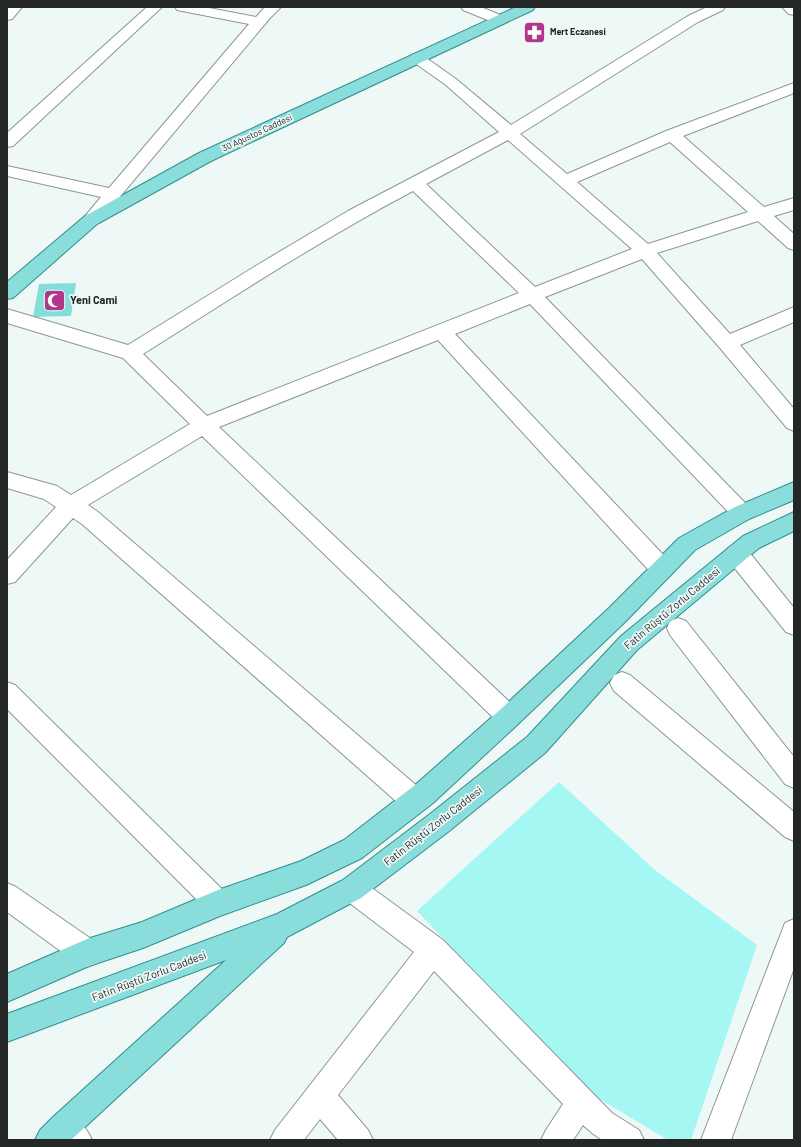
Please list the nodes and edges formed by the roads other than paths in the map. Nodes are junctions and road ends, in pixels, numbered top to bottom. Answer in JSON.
{"nodes":[{"id":1,"x":15,"y":7,"type":"edge"},
{"id":2,"x":155,"y":7,"type":"edge"},
{"id":3,"x":182,"y":7,"type":"edge"},
{"id":4,"x":274,"y":7,"type":"edge"},
{"id":5,"x":468,"y":7,"type":"edge"},
{"id":6,"x":528,"y":7,"type":"edge"},
{"id":7,"x":718,"y":7,"type":"edge"},
{"id":8,"x":789,"y":7,"type":"edge"},
{"id":9,"x":794,"y":12,"type":"edge"},
{"id":10,"x":7,"y":16,"type":"edge"},
{"id":11,"x":500,"y":20,"type":"junction"},
{"id":12,"x":259,"y":22,"type":"junction"},
{"id":13,"x":418,"y":58,"type":"junction"},
{"id":14,"x":794,"y":88,"type":"edge"},
{"id":15,"x":510,"y":133,"type":"junction"},
{"id":16,"x":672,"y":135,"type":"junction"},
{"id":17,"x":7,"y":142,"type":"edge"},
{"id":18,"x":7,"y":171,"type":"edge"},
{"id":19,"x":565,"y":181,"type":"junction"},
{"id":20,"x":414,"y":184,"type":"junction"},
{"id":21,"x":113,"y":194,"type":"junction"},
{"id":22,"x":794,"y":204,"type":"edge"},
{"id":23,"x":761,"y":214,"type":"junction"},
{"id":24,"x":91,"y":220,"type":"junction"},
{"id":25,"x":794,"y":244,"type":"edge"},
{"id":26,"x":645,"y":251,"type":"junction"},
{"id":27,"x":7,"y":293,"type":"edge"},
{"id":28,"x":533,"y":296,"type":"junction"},
{"id":29,"x":794,"y":314,"type":"edge"},
{"id":30,"x":7,"y":316,"type":"edge"},
{"id":31,"x":442,"y":332,"type":"junction"},
{"id":32,"x":727,"y":343,"type":"junction"},
{"id":33,"x":130,"y":353,"type":"junction"},
{"id":34,"x":794,"y":423,"type":"edge"},
{"id":35,"x":204,"y":425,"type":"junction"},
{"id":36,"x":7,"y":480,"type":"edge"},
{"id":37,"x":794,"y":491,"type":"edge"},
{"id":38,"x":71,"y":505,"type":"junction"},
{"id":39,"x":742,"y":513,"type":"junction"},
{"id":40,"x":794,"y":521,"type":"edge"},
{"id":41,"x":737,"y":554,"type":"junction"},
{"id":42,"x":662,"y":569,"type":"junction"},
{"id":43,"x":7,"y":575,"type":"edge"},
{"id":44,"x":794,"y":625,"type":"edge"},
{"id":45,"x":678,"y":628,"type":"dead end"},
{"id":46,"x":622,"y":682,"type":"dead end"},
{"id":47,"x":7,"y":693,"type":"edge"},
{"id":48,"x":509,"y":717,"type":"junction"},
{"id":49,"x":794,"y":776,"type":"edge"},
{"id":50,"x":415,"y":801,"type":"junction"},
{"id":51,"x":794,"y":828,"type":"edge"},
{"id":52,"x":352,"y":889,"type":"junction"},
{"id":53,"x":7,"y":896,"type":"edge"},
{"id":54,"x":218,"y":903,"type":"junction"},
{"id":55,"x":284,"y":925,"type":"junction"},
{"id":56,"x":794,"y":932,"type":"edge"},
{"id":57,"x":433,"y":950,"type":"junction"},
{"id":58,"x":87,"y":953,"type":"junction"},
{"id":59,"x":7,"y":988,"type":"edge"},
{"id":60,"x":7,"y":1028,"type":"edge"},
{"id":61,"x":319,"y":1096,"type":"junction"},
{"id":62,"x":582,"y":1102,"type":"junction"},
{"id":63,"x":64,"y":1136,"type":"edge"},
{"id":64,"x":285,"y":1140,"type":"edge"},
{"id":65,"x":358,"y":1140,"type":"edge"},
{"id":66,"x":556,"y":1140,"type":"edge"},
{"id":67,"x":629,"y":1140,"type":"edge"},
{"id":68,"x":716,"y":1140,"type":"edge"}],
"edges":[{"from":1,"to":10,"type":"street"},
{"from":2,"to":17,"type":"street"},
{"from":3,"to":12,"type":"street"},
{"from":4,"to":12,"type":"street"},
{"from":5,"to":11,"type":"street"},
{"from":6,"to":11,"type":"main road","name":"30 Ağustos Caddesi"},
{"from":7,"to":15,"type":"street"},
{"from":8,"to":9,"type":"street"},
{"from":11,"to":13,"type":"main road","name":"30 Ağustos Caddesi"},
{"from":12,"to":21,"type":"street"},
{"from":13,"to":15,"type":"street"},
{"from":13,"to":24,"type":"main road","name":"30 Ağustos Caddesi"},
{"from":14,"to":16,"type":"street"},
{"from":15,"to":19,"type":"street"},
{"from":15,"to":20,"type":"street"},
{"from":16,"to":19,"type":"street"},
{"from":16,"to":23,"type":"street"},
{"from":18,"to":21,"type":"street"},
{"from":19,"to":26,"type":"street"},
{"from":20,"to":28,"type":"street"},
{"from":20,"to":33,"type":"street"},
{"from":21,"to":24,"type":"street"},
{"from":22,"to":23,"type":"street"},
{"from":23,"to":25,"type":"street"},
{"from":23,"to":26,"type":"street"},
{"from":24,"to":27,"type":"main road","name":"30 Ağustos Caddesi"},
{"from":26,"to":28,"type":"street"},
{"from":26,"to":32,"type":"street"},
{"from":28,"to":31,"type":"street"},
{"from":28,"to":39,"type":"street"},
{"from":29,"to":32,"type":"street"},
{"from":30,"to":33,"type":"street"},
{"from":31,"to":35,"type":"street"},
{"from":31,"to":42,"type":"street"},
{"from":32,"to":34,"type":"street"},
{"from":33,"to":35,"type":"street"},
{"from":35,"to":38,"type":"street"},
{"from":35,"to":48,"type":"street"},
{"from":36,"to":38,"type":"street"},
{"from":37,"to":39,"type":"main road"},
{"from":38,"to":43,"type":"street"},
{"from":38,"to":50,"type":"street"},
{"from":39,"to":42,"type":"main road"},
{"from":40,"to":41,"type":"main road","name":"Fatin Rüştü Zorlu Caddesi"},
{"from":41,"to":44,"type":"street"},
{"from":41,"to":52,"type":"main road","name":"Fatin Rüştü Zorlu Caddesi"},
{"from":42,"to":48,"type":"main road"},
{"from":45,"to":49,"type":"street"},
{"from":46,"to":51,"type":"street"},
{"from":47,"to":54,"type":"street"},
{"from":48,"to":50,"type":"main road"},
{"from":50,"to":54,"type":"main road"},
{"from":52,"to":55,"type":"main road","name":"Fatin Rüştü Zorlu Caddesi"},
{"from":52,"to":57,"type":"street"},
{"from":53,"to":58,"type":"street"},
{"from":54,"to":58,"type":"main road"},
{"from":55,"to":60,"type":"main road","name":"Fatin Rüştü Zorlu Caddesi"},
{"from":55,"to":63,"type":"main road"},
{"from":56,"to":68,"type":"street"},
{"from":57,"to":61,"type":"street"},
{"from":57,"to":62,"type":"street"},
{"from":58,"to":59,"type":"main road"},
{"from":61,"to":64,"type":"street"},
{"from":61,"to":65,"type":"street"},
{"from":62,"to":66,"type":"street"},
{"from":62,"to":67,"type":"street"}]}
